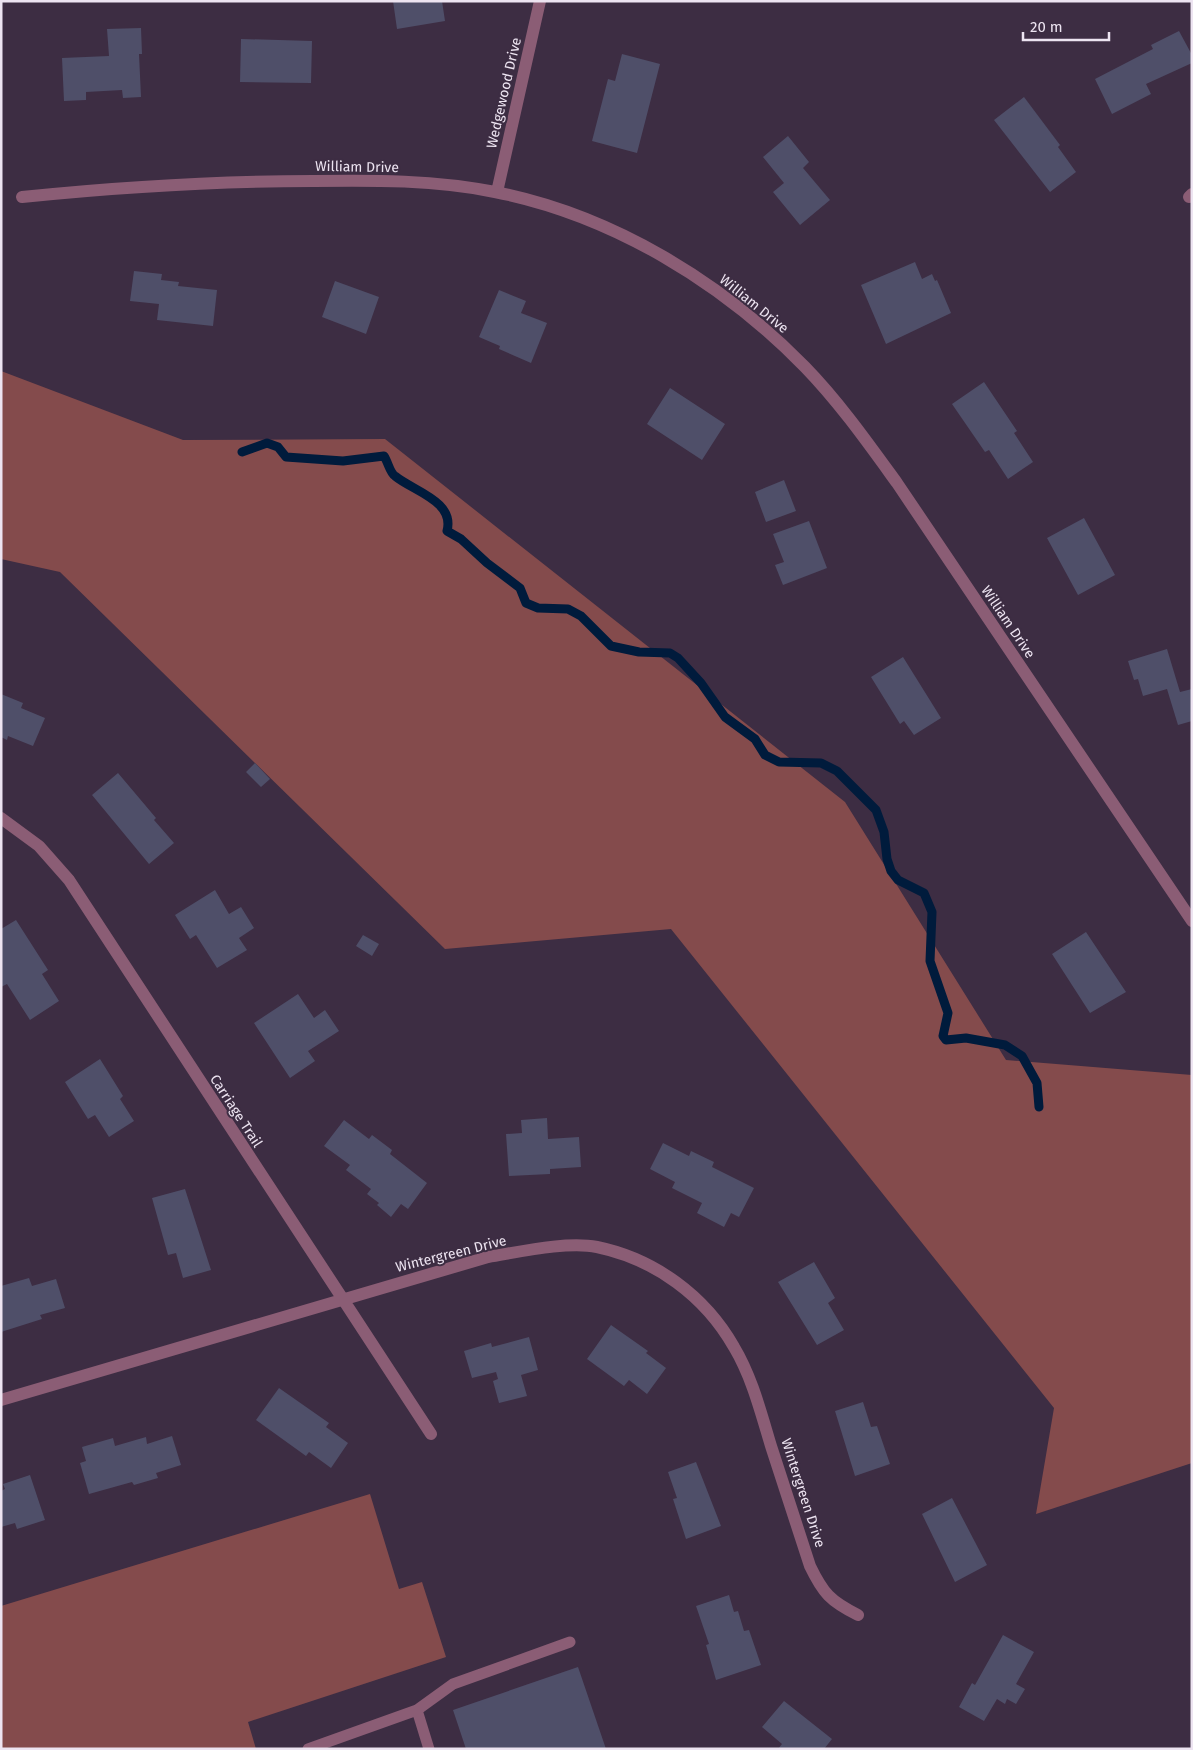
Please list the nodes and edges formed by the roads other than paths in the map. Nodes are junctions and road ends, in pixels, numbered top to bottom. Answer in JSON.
{"nodes":[{"id":1,"x":540,"y":1,"type":"edge"},
{"id":2,"x":497,"y":192,"type":"junction"},
{"id":3,"x":22,"y":198,"type":"dead end"},
{"id":4,"x":1,"y":818,"type":"edge"},
{"id":5,"x":1192,"y":921,"type":"edge"},
{"id":6,"x":341,"y":1300,"type":"junction"},
{"id":7,"x":1,"y":1400,"type":"edge"},
{"id":8,"x":431,"y":1434,"type":"dead end"},
{"id":9,"x":858,"y":1615,"type":"dead end"},
{"id":10,"x":570,"y":1642,"type":"dead end"},
{"id":11,"x":417,"y":1710,"type":"junction"},
{"id":12,"x":308,"y":1749,"type":"edge"},
{"id":13,"x":429,"y":1749,"type":"edge"}],
"edges":[{"from":1,"to":2,"type":"street","name":"Wedgewood Drive"},
{"from":2,"to":3,"type":"street","name":"William Drive"},
{"from":2,"to":5,"type":"street","name":"William Drive"},
{"from":4,"to":6,"type":"street","name":"Carriage Trail"},
{"from":6,"to":7,"type":"street","name":"Wintergreen Drive"},
{"from":6,"to":8,"type":"street","name":"Carriage Trail"},
{"from":6,"to":9,"type":"street","name":"Wintergreen Drive"},
{"from":10,"to":11,"type":"lane"},
{"from":11,"to":12,"type":"lane"},
{"from":11,"to":13,"type":"lane"}]}
